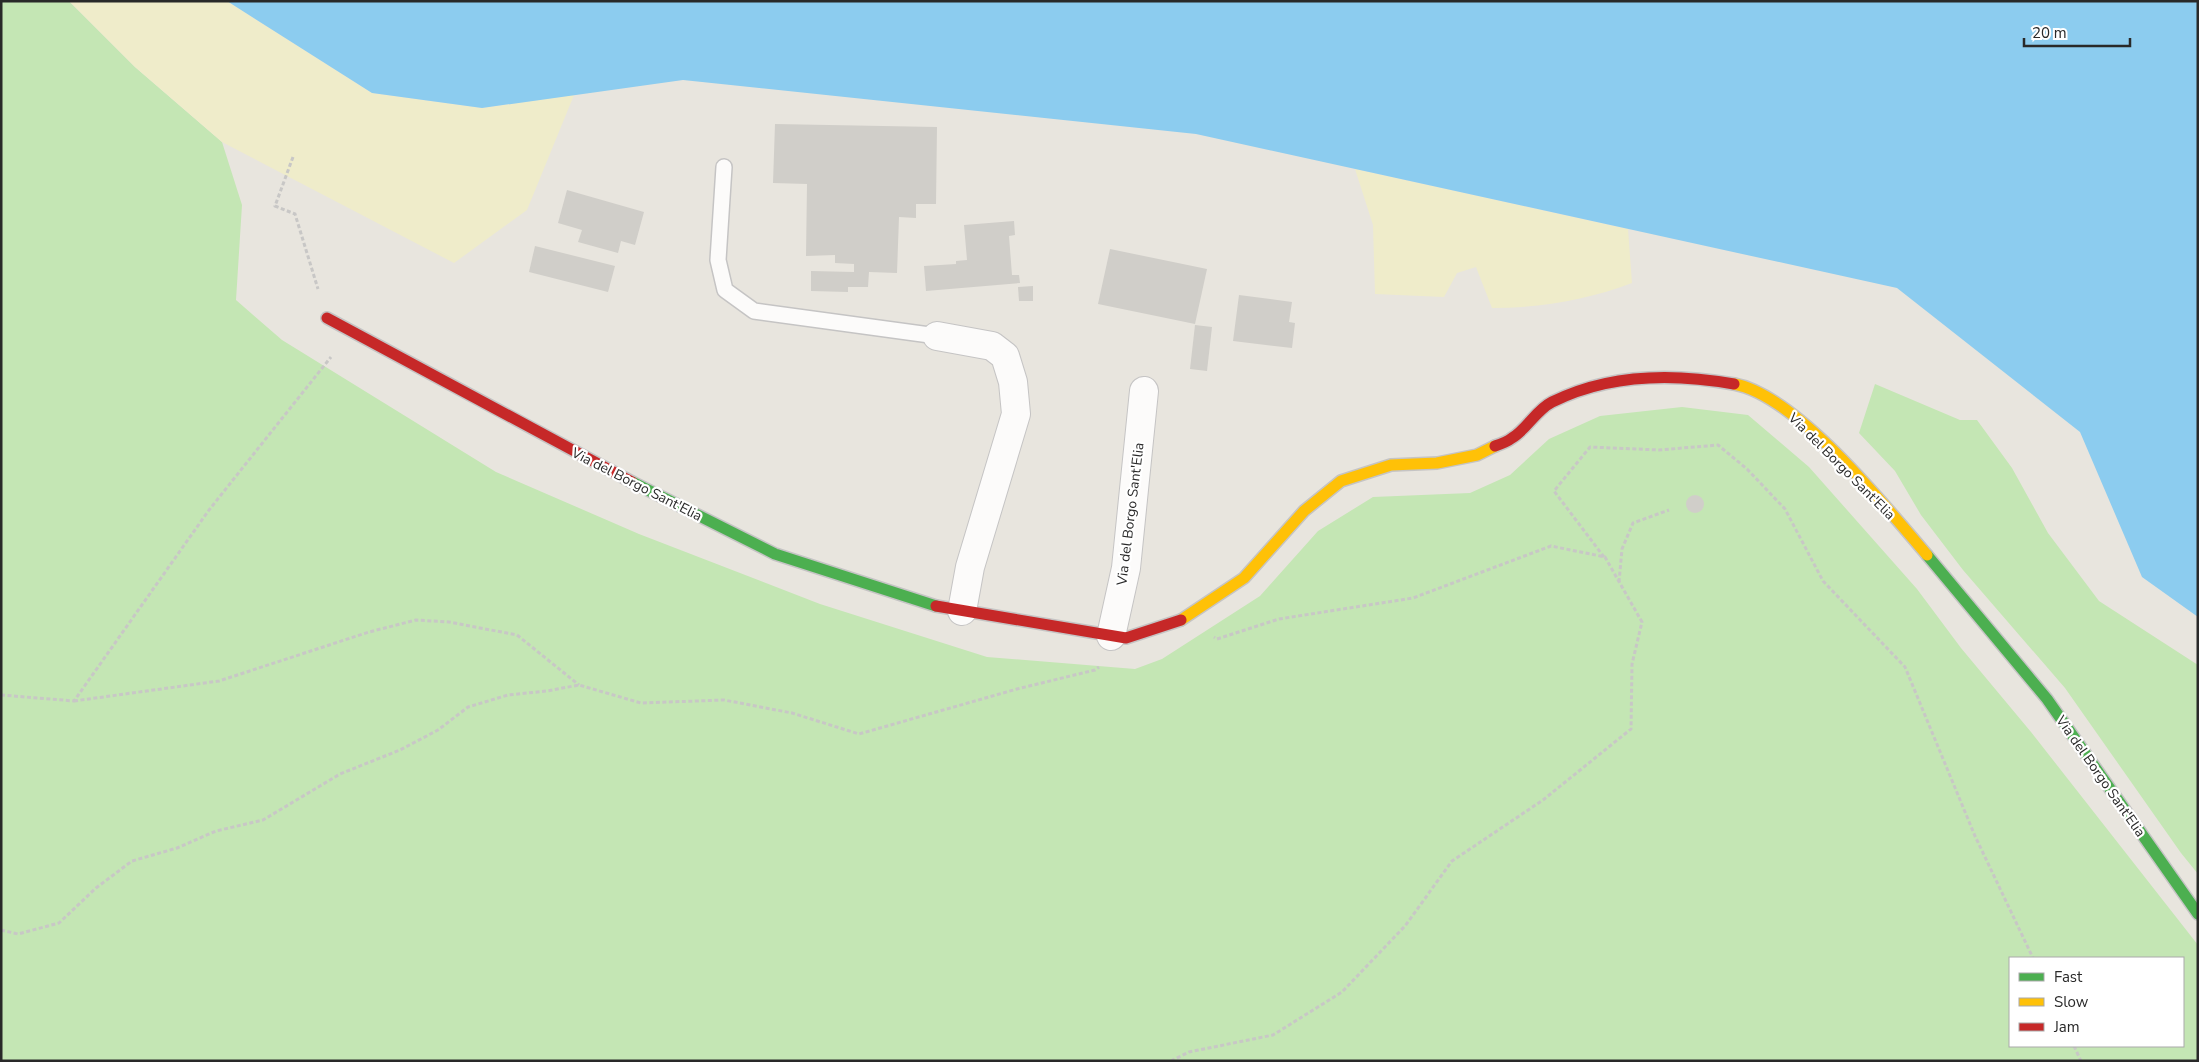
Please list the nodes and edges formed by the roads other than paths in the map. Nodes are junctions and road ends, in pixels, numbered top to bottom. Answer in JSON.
{"nodes":[{"id":1,"x":724,"y":167,"type":"dead end"},
{"id":2,"x":327,"y":318,"type":"road end"},
{"id":3,"x":937,"y":336,"type":"joint"},
{"id":4,"x":1144,"y":392,"type":"dead end"},
{"id":5,"x":962,"y":611,"type":"junction"},
{"id":6,"x":1118,"y":637,"type":"junction"},
{"id":7,"x":2198,"y":914,"type":"edge"}],
"edges":[{"from":1,"to":3,"type":"lane"},
{"from":2,"to":5,"type":"street","name":"Via del Borgo Sant'Elia"},
{"from":3,"to":5,"type":"street"},
{"from":4,"to":6,"type":"street","name":"Via del Borgo Sant'Elia"},
{"from":5,"to":6,"type":"street","name":"Via del Borgo Sant'Elia"},
{"from":6,"to":7,"type":"street","name":"Via del Borgo Sant'Elia"}]}
